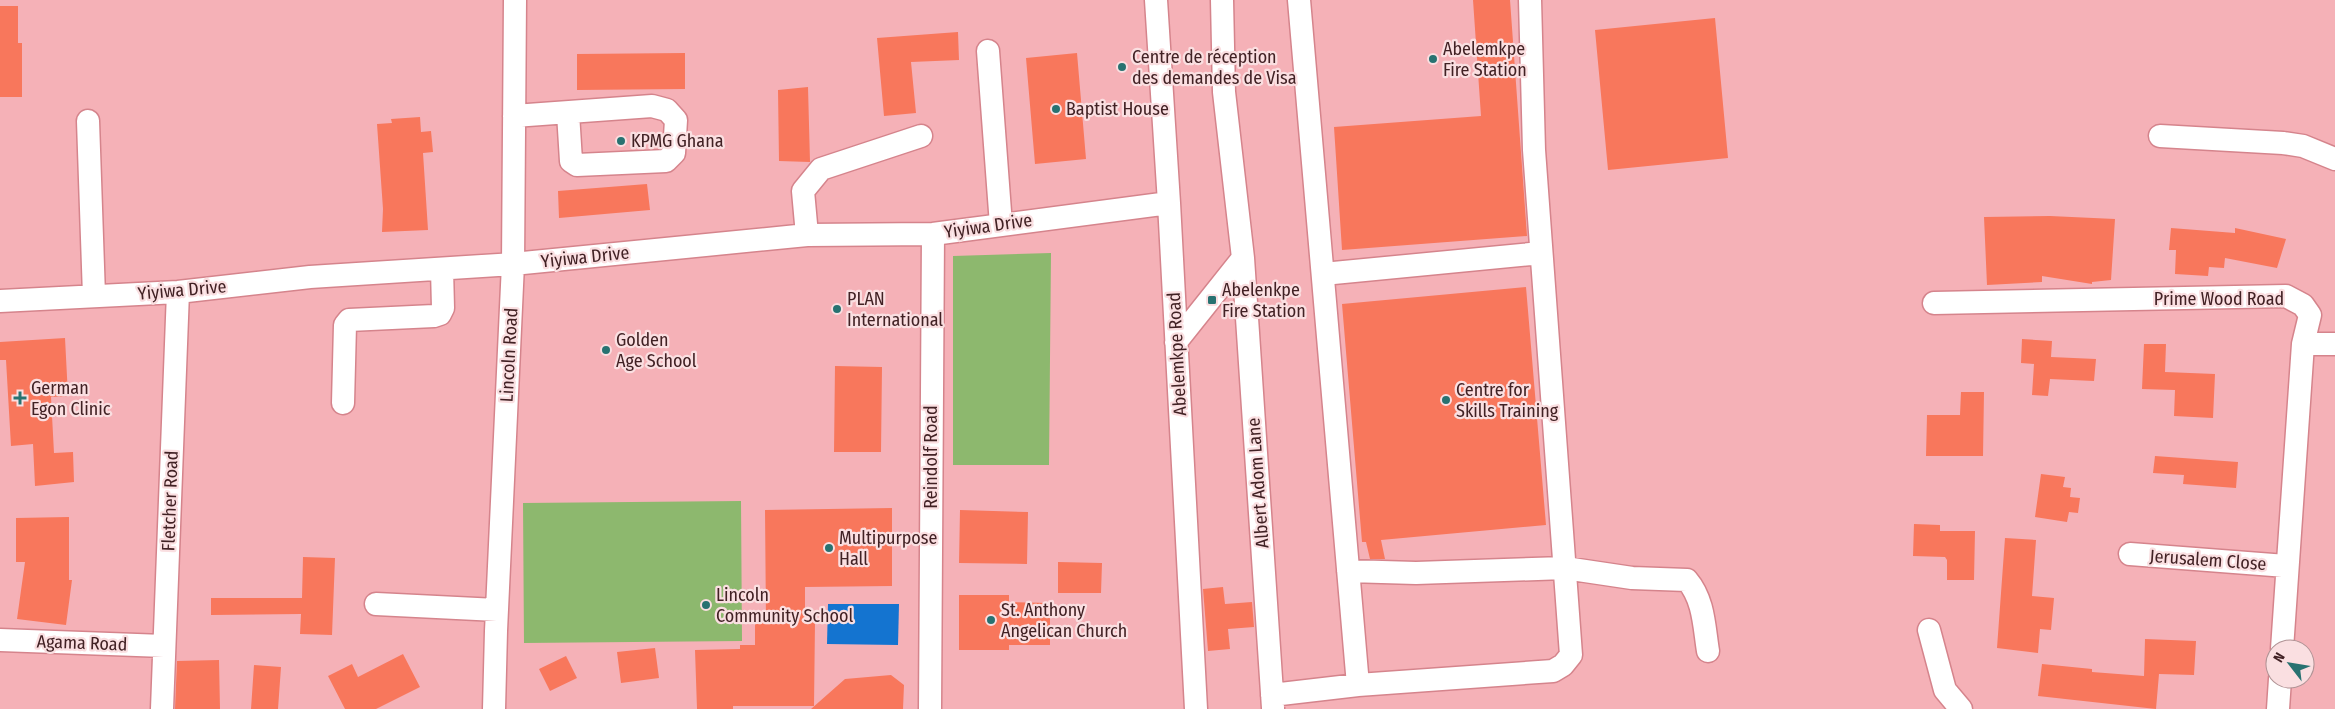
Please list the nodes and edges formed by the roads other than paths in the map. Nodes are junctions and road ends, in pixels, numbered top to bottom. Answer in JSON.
{"nodes":[{"id":1,"x":516,"y":0,"type":"edge"},
{"id":2,"x":1156,"y":0,"type":"edge"},
{"id":3,"x":1222,"y":0,"type":"edge"},
{"id":4,"x":1299,"y":0,"type":"edge"},
{"id":5,"x":1530,"y":0,"type":"edge"},
{"id":6,"x":988,"y":51,"type":"dead end"},
{"id":7,"x":568,"y":113,"type":"junction"},
{"id":8,"x":514,"y":116,"type":"junction"},
{"id":9,"x":88,"y":121,"type":"dead end"},
{"id":10,"x":921,"y":136,"type":"dead end"},
{"id":11,"x":2160,"y":136,"type":"dead end"},
{"id":12,"x":2335,"y":159,"type":"edge"},
{"id":13,"x":1169,"y":203,"type":"junction"},
{"id":14,"x":1000,"y":225,"type":"junction"},
{"id":15,"x":932,"y":234,"type":"junction"},
{"id":16,"x":807,"y":235,"type":"junction"},
{"id":17,"x":1541,"y":253,"type":"junction"},
{"id":18,"x":1243,"y":258,"type":"junction"},
{"id":19,"x":513,"y":264,"type":"junction"},
{"id":20,"x":442,"y":269,"type":"junction"},
{"id":21,"x":1323,"y":274,"type":"junction"},
{"id":22,"x":178,"y":292,"type":"junction"},
{"id":23,"x":94,"y":296,"type":"junction"},
{"id":24,"x":0,"y":301,"type":"edge"},
{"id":25,"x":1934,"y":303,"type":"dead end"},
{"id":26,"x":1176,"y":342,"type":"junction"},
{"id":27,"x":2303,"y":344,"type":"junction"},
{"id":28,"x":2335,"y":344,"type":"edge"},
{"id":29,"x":343,"y":403,"type":"dead end"},
{"id":30,"x":2130,"y":554,"type":"dead end"},
{"id":31,"x":2286,"y":566,"type":"junction"},
{"id":32,"x":1565,"y":568,"type":"junction"},
{"id":33,"x":1348,"y":571,"type":"junction"},
{"id":34,"x":376,"y":604,"type":"dead end"},
{"id":35,"x":497,"y":610,"type":"junction"},
{"id":36,"x":1930,"y":630,"type":"dead end"},
{"id":37,"x":2282,"y":639,"type":"edge"},
{"id":38,"x":0,"y":640,"type":"edge"},
{"id":39,"x":164,"y":646,"type":"junction"},
{"id":40,"x":1708,"y":651,"type":"dead end"},
{"id":41,"x":1358,"y":685,"type":"junction"},
{"id":42,"x":2279,"y":689,"type":"edge"},
{"id":43,"x":1272,"y":702,"type":"edge"},
{"id":44,"x":162,"y":709,"type":"edge"},
{"id":45,"x":494,"y":709,"type":"edge"},
{"id":46,"x":930,"y":709,"type":"edge"},
{"id":47,"x":1196,"y":709,"type":"edge"},
{"id":48,"x":1961,"y":709,"type":"edge"},
{"id":49,"x":2278,"y":709,"type":"edge"}],
"edges":[{"from":1,"to":8,"type":"street","name":"Lincoln Road"},
{"from":2,"to":13,"type":"street","name":"Abelemkpe Road"},
{"from":3,"to":18,"type":"street","name":"Albert Adom Lane"},
{"from":4,"to":21,"type":"street"},
{"from":5,"to":17,"type":"street"},
{"from":6,"to":14,"type":"street"},
{"from":7,"to":7,"type":"street"},
{"from":7,"to":8,"type":"street"},
{"from":8,"to":19,"type":"street","name":"Lincoln Road"},
{"from":9,"to":23,"type":"street"},
{"from":10,"to":16,"type":"street"},
{"from":11,"to":12,"type":"street"},
{"from":13,"to":14,"type":"street","name":"Yiyiwa Drive"},
{"from":13,"to":26,"type":"street","name":"Abelemkpe Road"},
{"from":14,"to":15,"type":"street","name":"Yiyiwa Drive"},
{"from":15,"to":16,"type":"street","name":"Yiyiwa Drive"},
{"from":15,"to":46,"type":"street","name":"Reindolf Road"},
{"from":16,"to":19,"type":"street","name":"Yiyiwa Drive"},
{"from":17,"to":21,"type":"street"},
{"from":17,"to":32,"type":"street"},
{"from":18,"to":26,"type":"street"},
{"from":18,"to":43,"type":"street","name":"Albert Adom Lane"},
{"from":19,"to":20,"type":"street","name":"Yiyiwa Drive"},
{"from":19,"to":35,"type":"street","name":"Lincoln Road"},
{"from":20,"to":22,"type":"street","name":"Yiyiwa Drive"},
{"from":20,"to":29,"type":"street"},
{"from":21,"to":33,"type":"street"},
{"from":22,"to":23,"type":"street","name":"Yiyiwa Drive"},
{"from":22,"to":39,"type":"street","name":"Fletcher Road"},
{"from":23,"to":24,"type":"street","name":"Yiyiwa Drive"},
{"from":25,"to":27,"type":"street","name":"Prime Wood Road"},
{"from":26,"to":47,"type":"street","name":"Abelemkpe Road"},
{"from":27,"to":28,"type":"street"},
{"from":27,"to":31,"type":"street","name":"Prime Wood Road"},
{"from":30,"to":31,"type":"street","name":"Jerusalem Close"},
{"from":31,"to":37,"type":"street","name":"Prime Wood Road"},
{"from":32,"to":33,"type":"street"},
{"from":32,"to":40,"type":"street"},
{"from":32,"to":41,"type":"street"},
{"from":33,"to":41,"type":"street"},
{"from":34,"to":35,"type":"street"},
{"from":35,"to":45,"type":"street","name":"Lincoln Road"},
{"from":36,"to":48,"type":"street"},
{"from":38,"to":39,"type":"street","name":"Agama Road"},
{"from":39,"to":44,"type":"street","name":"Fletcher Road"},
{"from":41,"to":43,"type":"street"},
{"from":42,"to":49,"type":"street"}]}
